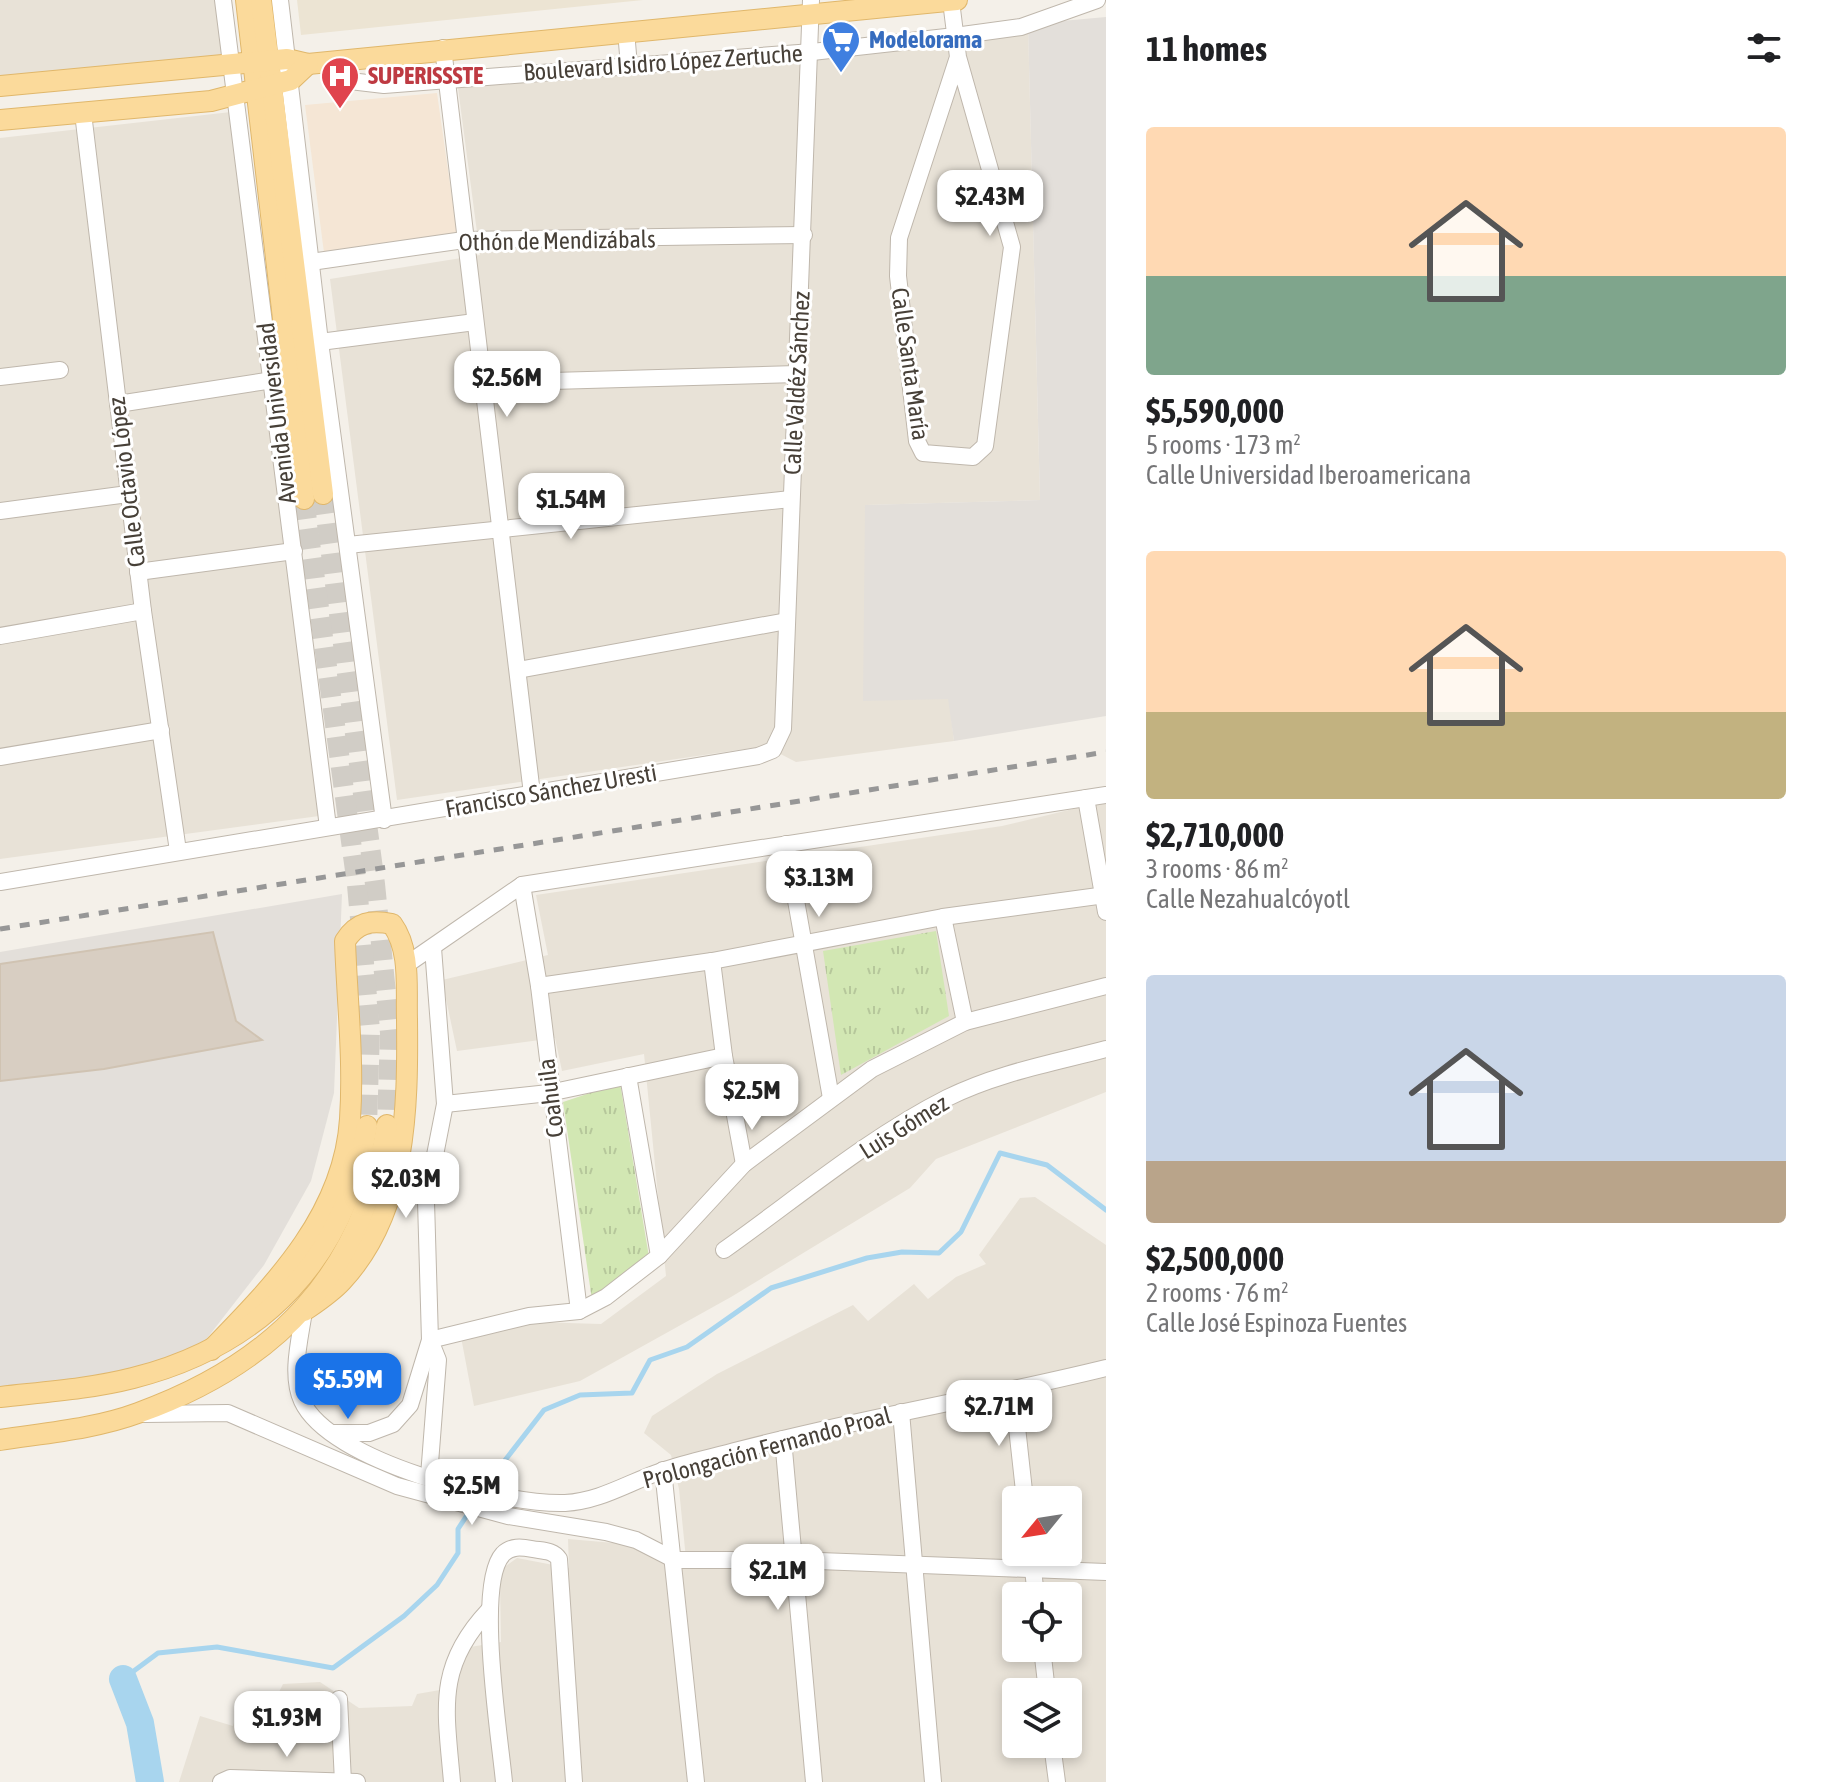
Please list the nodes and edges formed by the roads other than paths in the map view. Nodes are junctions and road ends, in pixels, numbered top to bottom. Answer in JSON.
{"nodes":[{"id":1,"x":223,"y":0,"type":"edge"},
{"id":2,"x":246,"y":0,"type":"edge"},
{"id":3,"x":261,"y":0,"type":"edge"},
{"id":4,"x":280,"y":0,"type":"edge"},
{"id":5,"x":954,"y":0,"type":"edge"},
{"id":6,"x":1097,"y":0,"type":"edge"},
{"id":7,"x":923,"y":2,"type":"edge"},
{"id":8,"x":812,"y":7,"type":"edge"},
{"id":9,"x":626,"y":31,"type":"junction"},
{"id":10,"x":955,"y":36,"type":"junction"},
{"id":11,"x":443,"y":48,"type":"junction"},
{"id":12,"x":812,"y":52,"type":"junction"},
{"id":13,"x":958,"y":57,"type":"junction"},
{"id":14,"x":270,"y":61,"type":"junction"},
{"id":15,"x":316,"y":63,"type":"junction"},
{"id":16,"x":233,"y":66,"type":"junction"},
{"id":17,"x":629,"y":66,"type":"junction"},
{"id":18,"x":448,"y":80,"type":"junction"},
{"id":19,"x":0,"y":86,"type":"edge"},
{"id":20,"x":274,"y":86,"type":"junction"},
{"id":21,"x":238,"y":96,"type":"junction"},
{"id":22,"x":83,"y":113,"type":"junction"},
{"id":23,"x":0,"y":120,"type":"edge"},
{"id":24,"x":804,"y":235,"type":"junction"},
{"id":25,"x":464,"y":240,"type":"junction"},
{"id":26,"x":302,"y":264,"type":"junction"},
{"id":27,"x":475,"y":322,"type":"junction"},
{"id":28,"x":320,"y":342,"type":"junction"},
{"id":29,"x":60,"y":370,"type":"dead end"},
{"id":30,"x":797,"y":374,"type":"junction"},
{"id":31,"x":0,"y":377,"type":"edge"},
{"id":32,"x":273,"y":380,"type":"junction"},
{"id":33,"x":482,"y":383,"type":"junction"},
{"id":34,"x":118,"y":404,"type":"junction"},
{"id":35,"x":128,"y":494,"type":"junction"},
{"id":36,"x":791,"y":499,"type":"junction"},
{"id":37,"x":0,"y":511,"type":"edge"},
{"id":38,"x":501,"y":527,"type":"junction"},
{"id":39,"x":348,"y":545,"type":"junction"},
{"id":40,"x":294,"y":551,"type":"junction"},
{"id":41,"x":138,"y":572,"type":"junction"},
{"id":42,"x":143,"y":611,"type":"junction"},
{"id":43,"x":787,"y":621,"type":"junction"},
{"id":44,"x":0,"y":636,"type":"edge"},
{"id":45,"x":518,"y":670,"type":"junction"},
{"id":46,"x":161,"y":730,"type":"junction"},
{"id":47,"x":773,"y":750,"type":"joint"},
{"id":48,"x":0,"y":757,"type":"edge"},
{"id":49,"x":532,"y":794,"type":"junction"},
{"id":50,"x":1106,"y":795,"type":"edge"},
{"id":51,"x":1086,"y":798,"type":"junction"},
{"id":52,"x":384,"y":820,"type":"junction"},
{"id":53,"x":328,"y":827,"type":"junction"},
{"id":54,"x":786,"y":844,"type":"junction"},
{"id":55,"x":178,"y":851,"type":"junction"},
{"id":56,"x":1,"y":877,"type":"edge"},
{"id":57,"x":522,"y":885,"type":"junction"},
{"id":58,"x":1105,"y":901,"type":"edge"},
{"id":59,"x":943,"y":917,"type":"junction"},
{"id":60,"x":803,"y":942,"type":"junction"},
{"id":61,"x":433,"y":948,"type":"junction"},
{"id":62,"x":712,"y":961,"type":"junction"},
{"id":63,"x":406,"y":965,"type":"junction"},
{"id":64,"x":539,"y":986,"type":"junction"},
{"id":65,"x":1106,"y":986,"type":"edge"},
{"id":66,"x":965,"y":1022,"type":"junction"},
{"id":67,"x":1106,"y":1049,"type":"edge"},
{"id":68,"x":724,"y":1056,"type":"junction"},
{"id":69,"x":628,"y":1076,"type":"junction"},
{"id":70,"x":549,"y":1093,"type":"junction"},
{"id":71,"x":831,"y":1098,"type":"junction"},
{"id":72,"x":445,"y":1104,"type":"junction"},
{"id":73,"x":744,"y":1164,"type":"junction"},
{"id":74,"x":724,"y":1250,"type":"dead end"},
{"id":75,"x":659,"y":1256,"type":"junction"},
{"id":76,"x":304,"y":1311,"type":"junction"},
{"id":77,"x":579,"y":1311,"type":"junction"},
{"id":78,"x":430,"y":1340,"type":"junction"},
{"id":79,"x":211,"y":1350,"type":"junction"},
{"id":80,"x":1106,"y":1368,"type":"edge"},
{"id":81,"x":1013,"y":1391,"type":"junction"},
{"id":82,"x":0,"y":1397,"type":"edge"},
{"id":83,"x":901,"y":1412,"type":"junction"},
{"id":84,"x":135,"y":1414,"type":"junction"},
{"id":85,"x":326,"y":1432,"type":"junction"},
{"id":86,"x":783,"y":1439,"type":"junction"},
{"id":87,"x":0,"y":1440,"type":"edge"},
{"id":88,"x":663,"y":1470,"type":"junction"},
{"id":89,"x":429,"y":1476,"type":"junction"},
{"id":90,"x":1023,"y":1486,"type":"edge"},
{"id":91,"x":675,"y":1560,"type":"junction"},
{"id":92,"x":793,"y":1560,"type":"junction"},
{"id":93,"x":1033,"y":1566,"type":"edge"},
{"id":94,"x":914,"y":1567,"type":"junction"},
{"id":95,"x":1033,"y":1570,"type":"junction"},
{"id":96,"x":1106,"y":1572,"type":"edge"},
{"id":97,"x":1034,"y":1582,"type":"edge"},
{"id":98,"x":489,"y":1610,"type":"junction"},
{"id":99,"x":339,"y":1699,"type":"dead end"},
{"id":100,"x":1054,"y":1758,"type":"edge"},
{"id":101,"x":222,"y":1781,"type":"edge"},
{"id":102,"x":343,"y":1782,"type":"edge"},
{"id":103,"x":357,"y":1782,"type":"edge"},
{"id":104,"x":452,"y":1782,"type":"edge"},
{"id":105,"x":504,"y":1782,"type":"edge"},
{"id":106,"x":574,"y":1782,"type":"edge"},
{"id":107,"x":696,"y":1782,"type":"edge"},
{"id":108,"x":814,"y":1782,"type":"edge"},
{"id":109,"x":933,"y":1782,"type":"edge"},
{"id":110,"x":1057,"y":1782,"type":"edge"}],
"edges":[{"from":1,"to":16,"type":"street","name":"Avenida Universidad"},
{"from":2,"to":14,"type":"main road","name":"Avenida Universidad"},
{"from":3,"to":14,"type":"main road","name":"Avenida Universidad"},
{"from":4,"to":14,"type":"street","name":"Avenida Universidad"},
{"from":5,"to":7,"type":"main road","name":"Boulevard Isidro López Zertuche"},
{"from":5,"to":10,"type":"street","name":"Calle Santa María"},
{"from":6,"to":10,"type":"street","name":"Boulevard Isidro López Zertuche"},
{"from":7,"to":8,"type":"main road","name":"Boulevard Isidro López Zertuche"},
{"from":8,"to":9,"type":"main road","name":"Boulevard Isidro López Zertuche"},
{"from":8,"to":12,"type":"street","name":"Calle Valdéz Sánchez"},
{"from":9,"to":11,"type":"main road","name":"Boulevard Isidro López Zertuche"},
{"from":9,"to":17,"type":"street"},
{"from":10,"to":12,"type":"street","name":"Boulevard Isidro López Zertuche"},
{"from":10,"to":13,"type":"street","name":"Calle Santa María"},
{"from":11,"to":15,"type":"main road","name":"Boulevard Isidro López Zertuche"},
{"from":11,"to":18,"type":"street"},
{"from":12,"to":17,"type":"street","name":"Boulevard Isidro López Zertuche"},
{"from":12,"to":24,"type":"street","name":"Calle Valdéz Sánchez"},
{"from":13,"to":13,"type":"street","name":"Calle Santa María"},
{"from":14,"to":15,"type":"main road","name":"Boulevard Isidro López Zertuche"},
{"from":14,"to":16,"type":"main road","name":"Boulevard Isidro López Zertuche"},
{"from":14,"to":20,"type":"main road","name":"Avenida Universidad"},
{"from":14,"to":20,"type":"street","name":"Avenida Universidad"},
{"from":15,"to":18,"type":"street","name":"Boulevard Isidro López Zertuche"},
{"from":15,"to":20,"type":"main road"},
{"from":16,"to":19,"type":"main road","name":"Boulevard Isidro López Zertuche"},
{"from":16,"to":21,"type":"street","name":"Avenida Universidad"},
{"from":17,"to":18,"type":"street","name":"Boulevard Isidro López Zertuche"},
{"from":18,"to":25,"type":"street"},
{"from":20,"to":21,"type":"main road"},
{"from":20,"to":26,"type":"main road","name":"Avenida Universidad"},
{"from":20,"to":26,"type":"main road","name":"Avenida Universidad"},
{"from":21,"to":22,"type":"main road"},
{"from":21,"to":32,"type":"street","name":"Avenida Universidad"},
{"from":22,"to":23,"type":"main road"},
{"from":22,"to":34,"type":"street","name":"Calle Octavio López"},
{"from":24,"to":25,"type":"street","name":"Othón de Mendizábals"},
{"from":24,"to":30,"type":"street","name":"Calle Valdéz Sánchez"},
{"from":25,"to":26,"type":"street","name":"Othón de Mendizábals"},
{"from":25,"to":27,"type":"street"},
{"from":26,"to":28,"type":"street","name":"Avenida Universidad"},
{"from":27,"to":28,"type":"street"},
{"from":27,"to":33,"type":"street"},
{"from":28,"to":39,"type":"street","name":"Avenida Universidad"},
{"from":29,"to":31,"type":"street"},
{"from":30,"to":33,"type":"street"},
{"from":30,"to":36,"type":"street","name":"Calle Valdéz Sánchez"},
{"from":32,"to":34,"type":"street"},
{"from":32,"to":40,"type":"street","name":"Avenida Universidad"},
{"from":33,"to":38,"type":"street"},
{"from":34,"to":35,"type":"street","name":"Calle Octavio López"},
{"from":35,"to":37,"type":"street"},
{"from":35,"to":41,"type":"street","name":"Calle Octavio López"},
{"from":36,"to":38,"type":"street"},
{"from":36,"to":43,"type":"street","name":"Calle Valdéz Sánchez"},
{"from":38,"to":39,"type":"street"},
{"from":38,"to":45,"type":"street"},
{"from":39,"to":52,"type":"street","name":"Avenida Universidad"},
{"from":40,"to":41,"type":"street"},
{"from":40,"to":53,"type":"street","name":"Avenida Universidad"},
{"from":41,"to":42,"type":"street","name":"Calle Octavio López"},
{"from":42,"to":44,"type":"street"},
{"from":42,"to":46,"type":"street","name":"Calle Octavio López"},
{"from":43,"to":45,"type":"street"},
{"from":43,"to":47,"type":"street","name":"Calle Valdéz Sánchez"},
{"from":45,"to":49,"type":"street"},
{"from":46,"to":48,"type":"street"},
{"from":46,"to":55,"type":"street","name":"Calle Octavio López"},
{"from":47,"to":49,"type":"street","name":"Francisco Sánchez Uresti"},
{"from":49,"to":52,"type":"street","name":"Francisco Sánchez Uresti"},
{"from":50,"to":51,"type":"street"},
{"from":51,"to":54,"type":"street"},
{"from":51,"to":58,"type":"street"},
{"from":52,"to":53,"type":"street","name":"Francisco Sánchez Uresti"},
{"from":53,"to":55,"type":"street","name":"Francisco Sánchez Uresti"},
{"from":54,"to":57,"type":"street"},
{"from":54,"to":60,"type":"street"},
{"from":55,"to":56,"type":"street","name":"Francisco Sánchez Uresti"},
{"from":57,"to":61,"type":"street"},
{"from":57,"to":64,"type":"street","name":"Coahuila"},
{"from":58,"to":59,"type":"street"},
{"from":59,"to":60,"type":"street"},
{"from":59,"to":66,"type":"street"},
{"from":60,"to":62,"type":"street"},
{"from":60,"to":71,"type":"street"},
{"from":61,"to":63,"type":"street"},
{"from":61,"to":72,"type":"street"},
{"from":62,"to":64,"type":"street"},
{"from":62,"to":68,"type":"street"},
{"from":63,"to":76,"type":"main road"},
{"from":63,"to":79,"type":"main road"},
{"from":64,"to":70,"type":"street","name":"Coahuila"},
{"from":65,"to":66,"type":"street"},
{"from":66,"to":71,"type":"street"},
{"from":67,"to":74,"type":"street","name":"Luis Gómez"},
{"from":68,"to":69,"type":"street"},
{"from":68,"to":73,"type":"street"},
{"from":69,"to":70,"type":"street"},
{"from":69,"to":75,"type":"street"},
{"from":70,"to":72,"type":"street"},
{"from":70,"to":77,"type":"street","name":"Coahuila"},
{"from":71,"to":73,"type":"street"},
{"from":72,"to":78,"type":"street"},
{"from":73,"to":75,"type":"street"},
{"from":75,"to":77,"type":"street"},
{"from":76,"to":79,"type":"main road"},
{"from":76,"to":84,"type":"main road"},
{"from":76,"to":85,"type":"street"},
{"from":77,"to":78,"type":"street"},
{"from":78,"to":85,"type":"street"},
{"from":78,"to":89,"type":"street"},
{"from":79,"to":82,"type":"main road"},
{"from":80,"to":81,"type":"street","name":"Prolongación Fernando Proal"},
{"from":81,"to":83,"type":"street","name":"Prolongación Fernando Proal"},
{"from":81,"to":90,"type":"street"},
{"from":83,"to":86,"type":"street","name":"Prolongación Fernando Proal"},
{"from":83,"to":94,"type":"street"},
{"from":84,"to":87,"type":"main road"},
{"from":84,"to":91,"type":"street"},
{"from":85,"to":89,"type":"street","name":"Prolongación Fernando Proal"},
{"from":86,"to":88,"type":"street","name":"Prolongación Fernando Proal"},
{"from":86,"to":92,"type":"street"},
{"from":88,"to":89,"type":"street","name":"Prolongación Fernando Proal"},
{"from":88,"to":91,"type":"street"},
{"from":91,"to":92,"type":"street"},
{"from":91,"to":107,"type":"street"},
{"from":92,"to":94,"type":"street"},
{"from":92,"to":108,"type":"street"},
{"from":93,"to":95,"type":"street"},
{"from":94,"to":95,"type":"street"},
{"from":94,"to":109,"type":"street"},
{"from":95,"to":96,"type":"street"},
{"from":95,"to":97,"type":"street"},
{"from":98,"to":104,"type":"street"},
{"from":98,"to":105,"type":"street"},
{"from":98,"to":106,"type":"street"},
{"from":99,"to":102,"type":"street"},
{"from":100,"to":110,"type":"street"},
{"from":101,"to":102,"type":"street"},
{"from":102,"to":103,"type":"street"}]}
